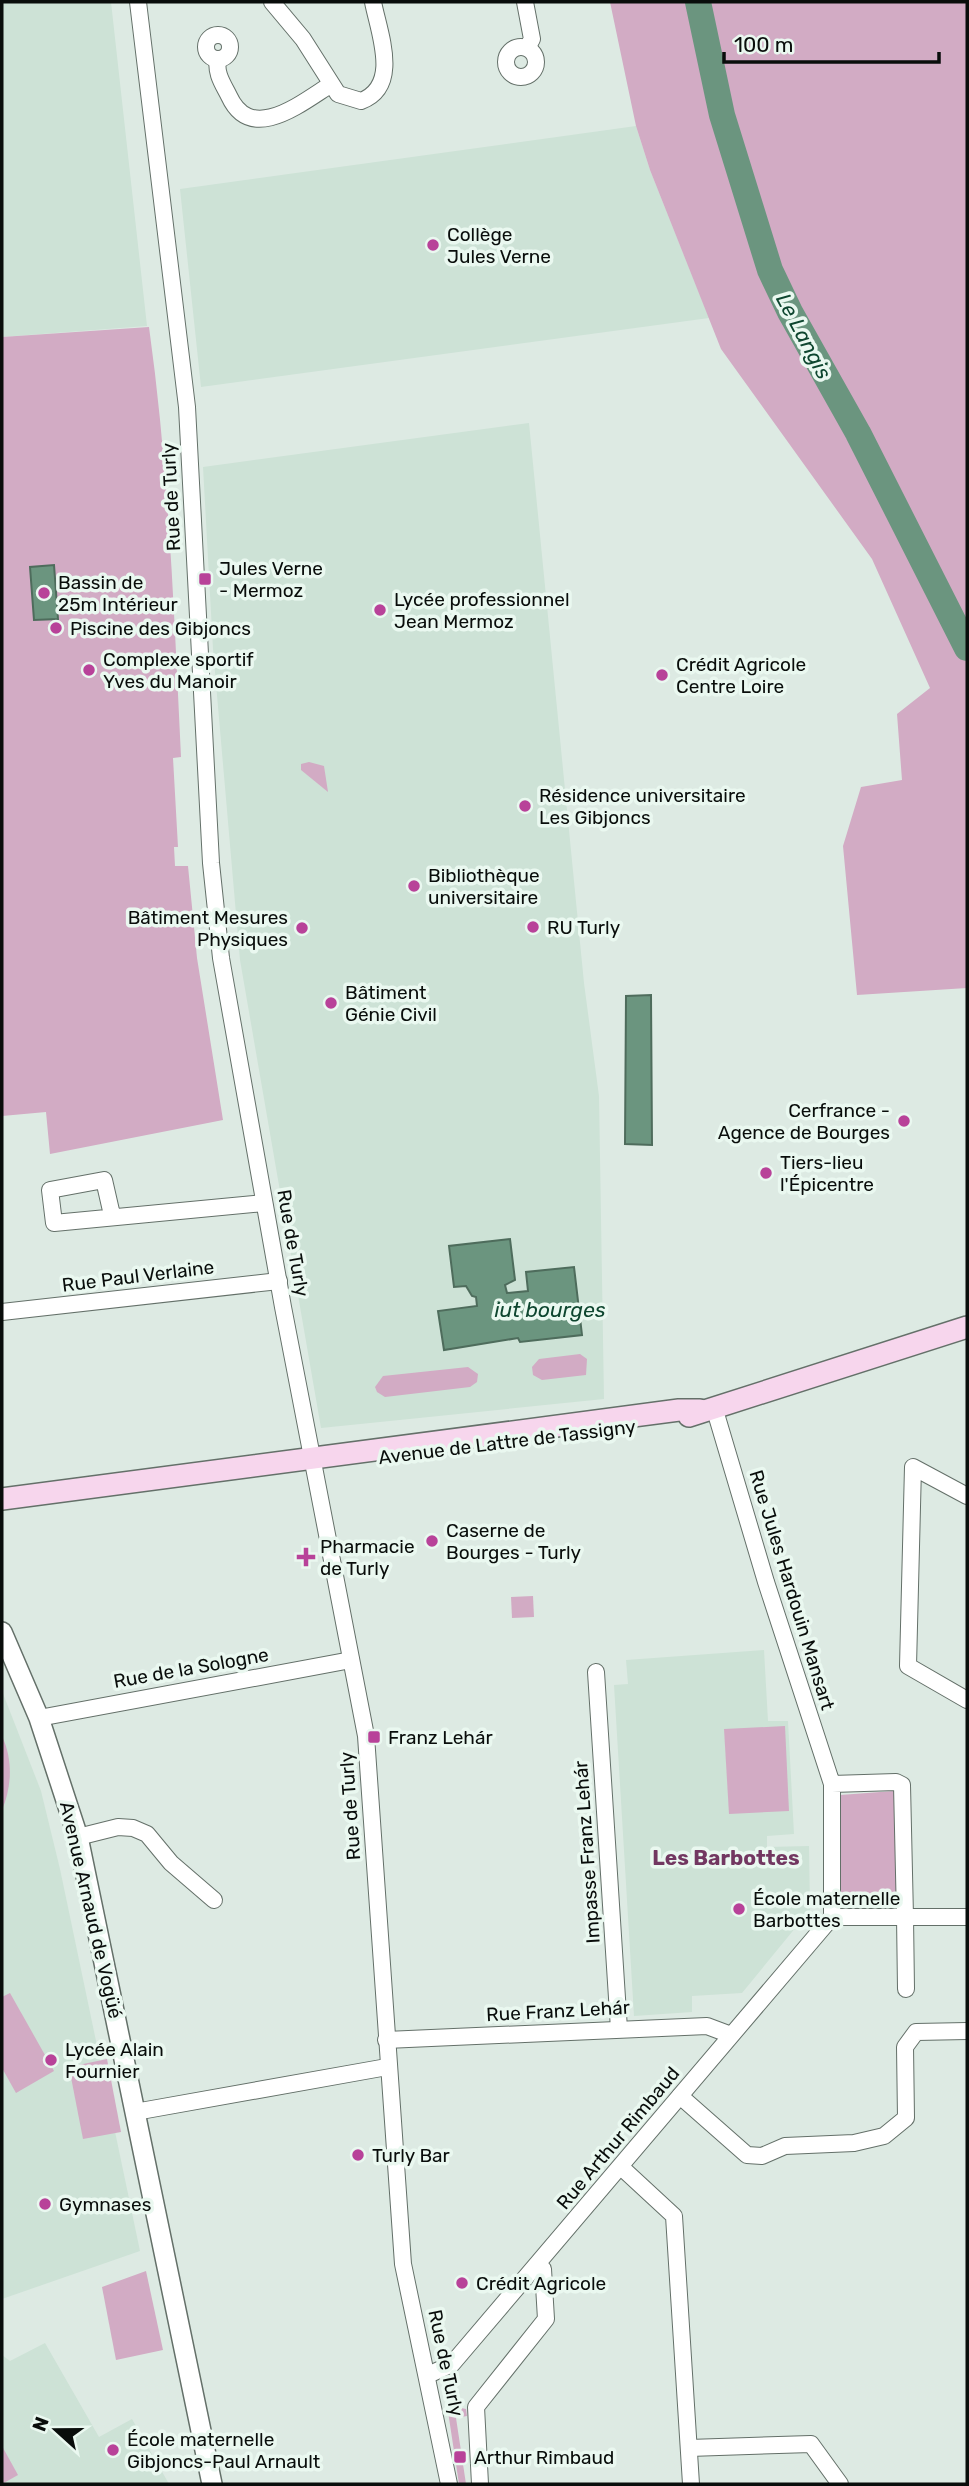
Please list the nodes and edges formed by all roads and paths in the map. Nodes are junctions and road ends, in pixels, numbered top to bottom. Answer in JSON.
{"nodes":[{"id":1,"x":138,"y":2,"type":"edge"},
{"id":2,"x":272,"y":2,"type":"edge"},
{"id":3,"x":373,"y":2,"type":"edge"},
{"id":4,"x":525,"y":2,"type":"edge"},
{"id":5,"x":527,"y":48,"type":"dead end"},
{"id":6,"x":218,"y":59,"type":"dead end"},
{"id":7,"x":330,"y":85,"type":"junction"},
{"id":8,"x":264,"y":1203,"type":"junction"},
{"id":9,"x":112,"y":1215,"type":"dead end"},
{"id":10,"x":279,"y":1281,"type":"junction"},
{"id":11,"x":2,"y":1312,"type":"edge"},
{"id":12,"x":967,"y":1327,"type":"edge"},
{"id":13,"x":707,"y":1409,"type":"junction"},
{"id":14,"x":313,"y":1459,"type":"junction"},
{"id":15,"x":967,"y":1496,"type":"edge"},
{"id":16,"x":2,"y":1499,"type":"edge"},
{"id":17,"x":2,"y":1632,"type":"edge"},
{"id":18,"x":351,"y":1660,"type":"junction"},
{"id":19,"x":596,"y":1672,"type":"dead end"},
{"id":20,"x":967,"y":1700,"type":"edge"},
{"id":21,"x":39,"y":1718,"type":"junction"},
{"id":22,"x":832,"y":1784,"type":"junction"},
{"id":23,"x":78,"y":1837,"type":"junction"},
{"id":24,"x":214,"y":1900,"type":"dead end"},
{"id":25,"x":832,"y":1917,"type":"junction"},
{"id":26,"x":905,"y":1917,"type":"junction"},
{"id":27,"x":967,"y":1917,"type":"edge"},
{"id":28,"x":906,"y":1989,"type":"dead end"},
{"id":29,"x":620,"y":2029,"type":"junction"},
{"id":30,"x":967,"y":2031,"type":"edge"},
{"id":31,"x":731,"y":2035,"type":"junction"},
{"id":32,"x":386,"y":2040,"type":"junction"},
{"id":33,"x":387,"y":2067,"type":"junction"},
{"id":34,"x":680,"y":2096,"type":"junction"},
{"id":35,"x":135,"y":2112,"type":"junction"},
{"id":36,"x":621,"y":2167,"type":"junction"},
{"id":37,"x":538,"y":2265,"type":"junction"},
{"id":38,"x":428,"y":2375,"type":"junction"},
{"id":39,"x":689,"y":2448,"type":"junction"},
{"id":40,"x":212,"y":2484,"type":"edge"},
{"id":41,"x":449,"y":2484,"type":"edge"},
{"id":42,"x":480,"y":2484,"type":"edge"},
{"id":43,"x":691,"y":2484,"type":"edge"},
{"id":44,"x":840,"y":2484,"type":"edge"}],
"edges":[{"from":1,"to":8,"type":"street","name":"Rue de Turly"},
{"from":2,"to":7,"type":"street"},
{"from":3,"to":7,"type":"street"},
{"from":4,"to":5,"type":"street"},
{"from":6,"to":7,"type":"street"},
{"from":8,"to":9,"type":"street"},
{"from":8,"to":10,"type":"street","name":"Rue de Turly"},
{"from":10,"to":11,"type":"street","name":"Rue Paul Verlaine"},
{"from":10,"to":14,"type":"street","name":"Rue de Turly"},
{"from":12,"to":13,"type":"main road","name":"Avenue de Lattre de Tassigny"},
{"from":13,"to":14,"type":"main road","name":"Avenue de Lattre de Tassigny"},
{"from":13,"to":22,"type":"street","name":"Rue Jules Hardouin Mansart"},
{"from":14,"to":16,"type":"main road","name":"Avenue de Lattre de Tassigny"},
{"from":14,"to":18,"type":"street","name":"Rue de Turly"},
{"from":15,"to":20,"type":"street"},
{"from":17,"to":21,"type":"street","name":"Avenue Arnaud de Vogüé"},
{"from":18,"to":21,"type":"street","name":"Rue de la Sologne"},
{"from":18,"to":32,"type":"street","name":"Rue de Turly"},
{"from":19,"to":29,"type":"street","name":"Impasse Franz Lehár"},
{"from":21,"to":23,"type":"street","name":"Avenue Arnaud de Vogüé"},
{"from":22,"to":25,"type":"street","name":"Rue Jules Hardouin Mansart"},
{"from":22,"to":26,"type":"street"},
{"from":23,"to":24,"type":"street"},
{"from":23,"to":35,"type":"street","name":"Avenue Arnaud de Vogüé"},
{"from":25,"to":26,"type":"street"},
{"from":25,"to":31,"type":"street","name":"Rue Arthur Rimbaud"},
{"from":26,"to":27,"type":"street"},
{"from":26,"to":28,"type":"street"},
{"from":29,"to":31,"type":"street","name":"Rue Franz Lehár"},
{"from":29,"to":32,"type":"street","name":"Rue Franz Lehár"},
{"from":30,"to":34,"type":"street"},
{"from":31,"to":34,"type":"street","name":"Rue Arthur Rimbaud"},
{"from":32,"to":33,"type":"street","name":"Rue de Turly"},
{"from":33,"to":35,"type":"street"},
{"from":33,"to":38,"type":"street","name":"Rue de Turly"},
{"from":34,"to":36,"type":"street","name":"Rue Arthur Rimbaud"},
{"from":35,"to":40,"type":"street","name":"Avenue Arnaud de Vogüé"},
{"from":36,"to":37,"type":"street","name":"Rue Arthur Rimbaud"},
{"from":36,"to":39,"type":"street"},
{"from":37,"to":38,"type":"street","name":"Rue Arthur Rimbaud"},
{"from":37,"to":42,"type":"street"},
{"from":38,"to":41,"type":"street","name":"Rue de Turly"},
{"from":39,"to":43,"type":"street"},
{"from":39,"to":44,"type":"street"}]}
